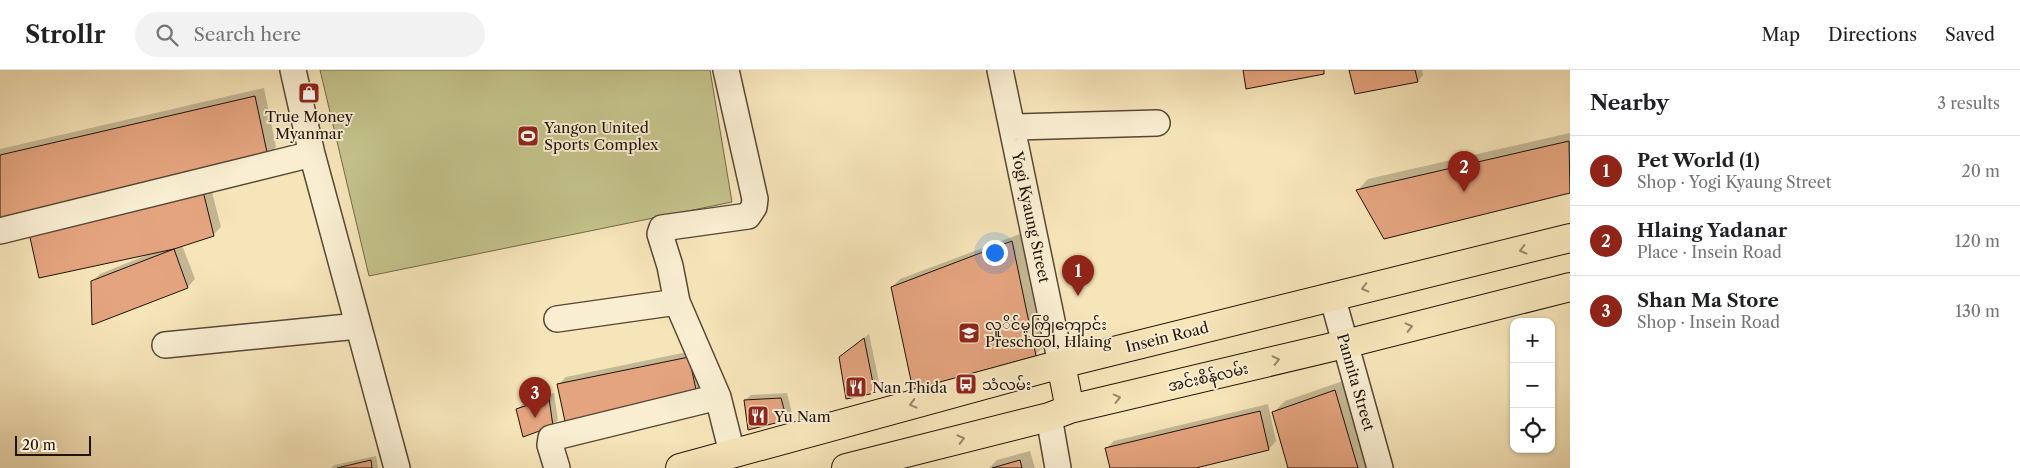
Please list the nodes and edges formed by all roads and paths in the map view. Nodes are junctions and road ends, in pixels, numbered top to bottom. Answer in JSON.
{"nodes":[{"id":1,"x":293,"y":70,"type":"edge"},
{"id":2,"x":726,"y":70,"type":"edge"},
{"id":3,"x":1000,"y":70,"type":"edge"},
{"id":4,"x":1157,"y":123,"type":"dead end"},
{"id":5,"x":1013,"y":127,"type":"junction"},
{"id":6,"x":312,"y":154,"type":"junction"},
{"id":7,"x":0,"y":231,"type":"edge"},
{"id":8,"x":1570,"y":238,"type":"edge"},
{"id":9,"x":1570,"y":287,"type":"edge"},
{"id":10,"x":1332,"y":296,"type":"junction"},
{"id":11,"x":677,"y":302,"type":"junction"},
{"id":12,"x":557,"y":319,"type":"dead end"},
{"id":13,"x":358,"y":326,"type":"junction"},
{"id":14,"x":1345,"y":344,"type":"junction"},
{"id":15,"x":165,"y":345,"type":"dead end"},
{"id":16,"x":1061,"y":364,"type":"junction"},
{"id":17,"x":718,"y":396,"type":"junction"},
{"id":18,"x":1059,"y":413,"type":"junction"},
{"id":19,"x":718,"y":460,"type":"edge"},
{"id":20,"x":397,"y":468,"type":"edge"},
{"id":21,"x":557,"y":468,"type":"edge"},
{"id":22,"x":680,"y":468,"type":"edge"},
{"id":23,"x":846,"y":468,"type":"edge"},
{"id":24,"x":1058,"y":468,"type":"edge"},
{"id":25,"x":1380,"y":468,"type":"edge"}],
"edges":[{"from":1,"to":6,"type":"street"},
{"from":2,"to":11,"type":"street"},
{"from":3,"to":5,"type":"street","name":"Yogi Kyaung Street"},
{"from":4,"to":5,"type":"street"},
{"from":5,"to":16,"type":"street","name":"Yogi Kyaung Street"},
{"from":6,"to":7,"type":"street"},
{"from":6,"to":13,"type":"street"},
{"from":8,"to":10,"type":"main road","name":"Insein Road","one_way":true},
{"from":14,"to":9,"type":"main road","name":"အင်းစိန်လမ်း","one_way":true},
{"from":10,"to":14,"type":"street","name":"Pannita Street"},
{"from":10,"to":16,"type":"main road","name":"Insein Road"},
{"from":11,"to":12,"type":"street"},
{"from":11,"to":17,"type":"street"},
{"from":13,"to":15,"type":"street"},
{"from":13,"to":20,"type":"street"},
{"from":18,"to":14,"type":"main road","name":"အင်းစိန်လမ်း","one_way":true},
{"from":14,"to":25,"type":"street","name":"Pannita Street"},
{"from":16,"to":18,"type":"main road"},
{"from":16,"to":19,"type":"main road","name":"Insein Road","one_way":true},
{"from":17,"to":19,"type":"street"},
{"from":17,"to":21,"type":"street"},
{"from":23,"to":18,"type":"main road","name":"အင်းစိန်လမ်း","one_way":true},
{"from":18,"to":24,"type":"street"},
{"from":19,"to":22,"type":"main road","name":"Insein Road"}]}
